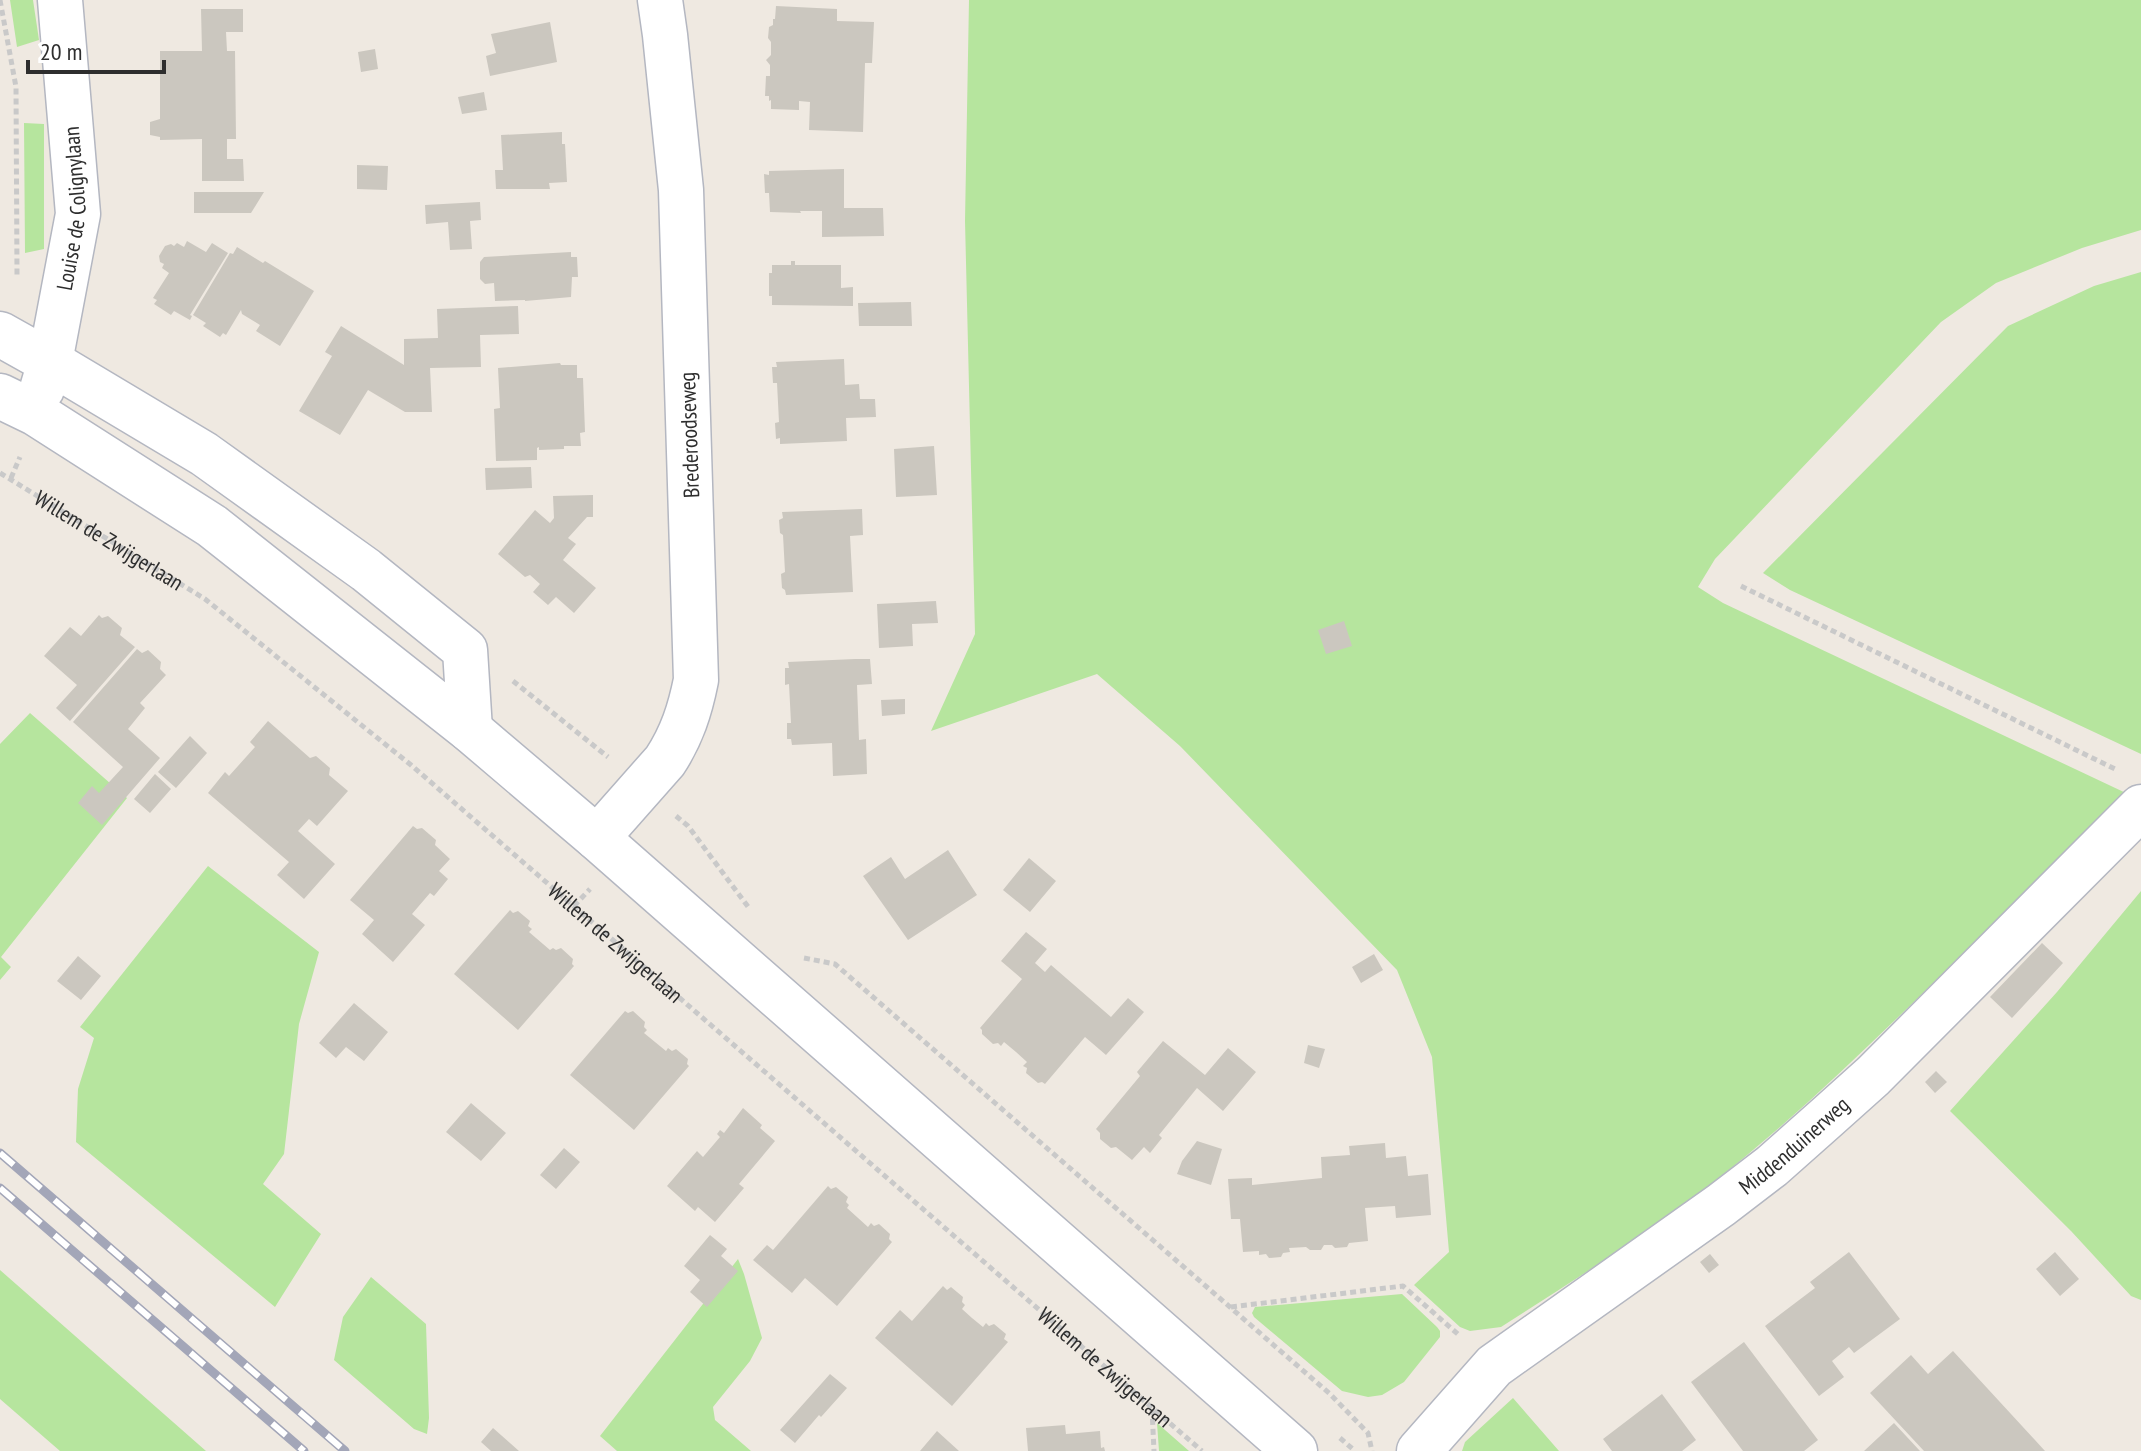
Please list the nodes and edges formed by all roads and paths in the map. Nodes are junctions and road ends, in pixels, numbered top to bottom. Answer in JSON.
{"nodes":[{"id":1,"x":0,"y":0,"type":"edge"},
{"id":2,"x":60,"y":0,"type":"edge"},
{"id":3,"x":660,"y":0,"type":"edge"},
{"id":4,"x":1,"y":335,"type":"edge"},
{"id":5,"x":50,"y":362,"type":"junction"},
{"id":6,"x":19,"y":421,"type":"edge"},
{"id":7,"x":0,"y":473,"type":"edge"},
{"id":8,"x":11,"y":478,"type":"junction"},
{"id":9,"x":1741,"y":586,"type":"dead end"},
{"id":10,"x":470,"y":730,"type":"junction"},
{"id":11,"x":2134,"y":791,"type":"edge"},
{"id":12,"x":597,"y":838,"type":"junction"},
{"id":13,"x":594,"y":884,"type":"dead end"},
{"id":14,"x":574,"y":906,"type":"junction"},
{"id":15,"x":799,"y":957,"type":"dead end"},
{"id":16,"x":1230,"y":1307,"type":"junction"},
{"id":17,"x":1494,"y":1366,"type":"junction"},
{"id":18,"x":1152,"y":1408,"type":"junction"},
{"id":19,"x":1154,"y":1451,"type":"edge"},
{"id":20,"x":1202,"y":1451,"type":"edge"},
{"id":21,"x":1295,"y":1451,"type":"edge"},
{"id":22,"x":1372,"y":1451,"type":"edge"},
{"id":23,"x":1419,"y":1451,"type":"edge"}],
"edges":[{"from":1,"to":4,"type":"path"},
{"from":2,"to":5,"type":"street","name":"Louise de Colignylaan"},
{"from":3,"to":12,"type":"street","name":"Brederoodseweg"},
{"from":4,"to":5,"type":"street"},
{"from":5,"to":6,"type":"street","name":"Louise de Colignylaan"},
{"from":5,"to":10,"type":"street"},
{"from":6,"to":8,"type":"path"},
{"from":6,"to":10,"type":"street"},
{"from":7,"to":8,"type":"path","name":"Willem de Zwijgerlaan"},
{"from":8,"to":14,"type":"path","name":"Willem de Zwijgerlaan"},
{"from":9,"to":11,"type":"path"},
{"from":10,"to":12,"type":"street"},
{"from":11,"to":17,"type":"street","name":"Middenduinerweg"},
{"from":12,"to":21,"type":"street"},
{"from":13,"to":14,"type":"path"},
{"from":14,"to":18,"type":"path","name":"Willem de Zwijgerlaan"},
{"from":15,"to":16,"type":"path"},
{"from":16,"to":17,"type":"path"},
{"from":16,"to":22,"type":"path"},
{"from":17,"to":23,"type":"street","name":"Middenduinerweg"},
{"from":18,"to":19,"type":"path"},
{"from":18,"to":20,"type":"path","name":"Willem de Zwijgerlaan"}]}
